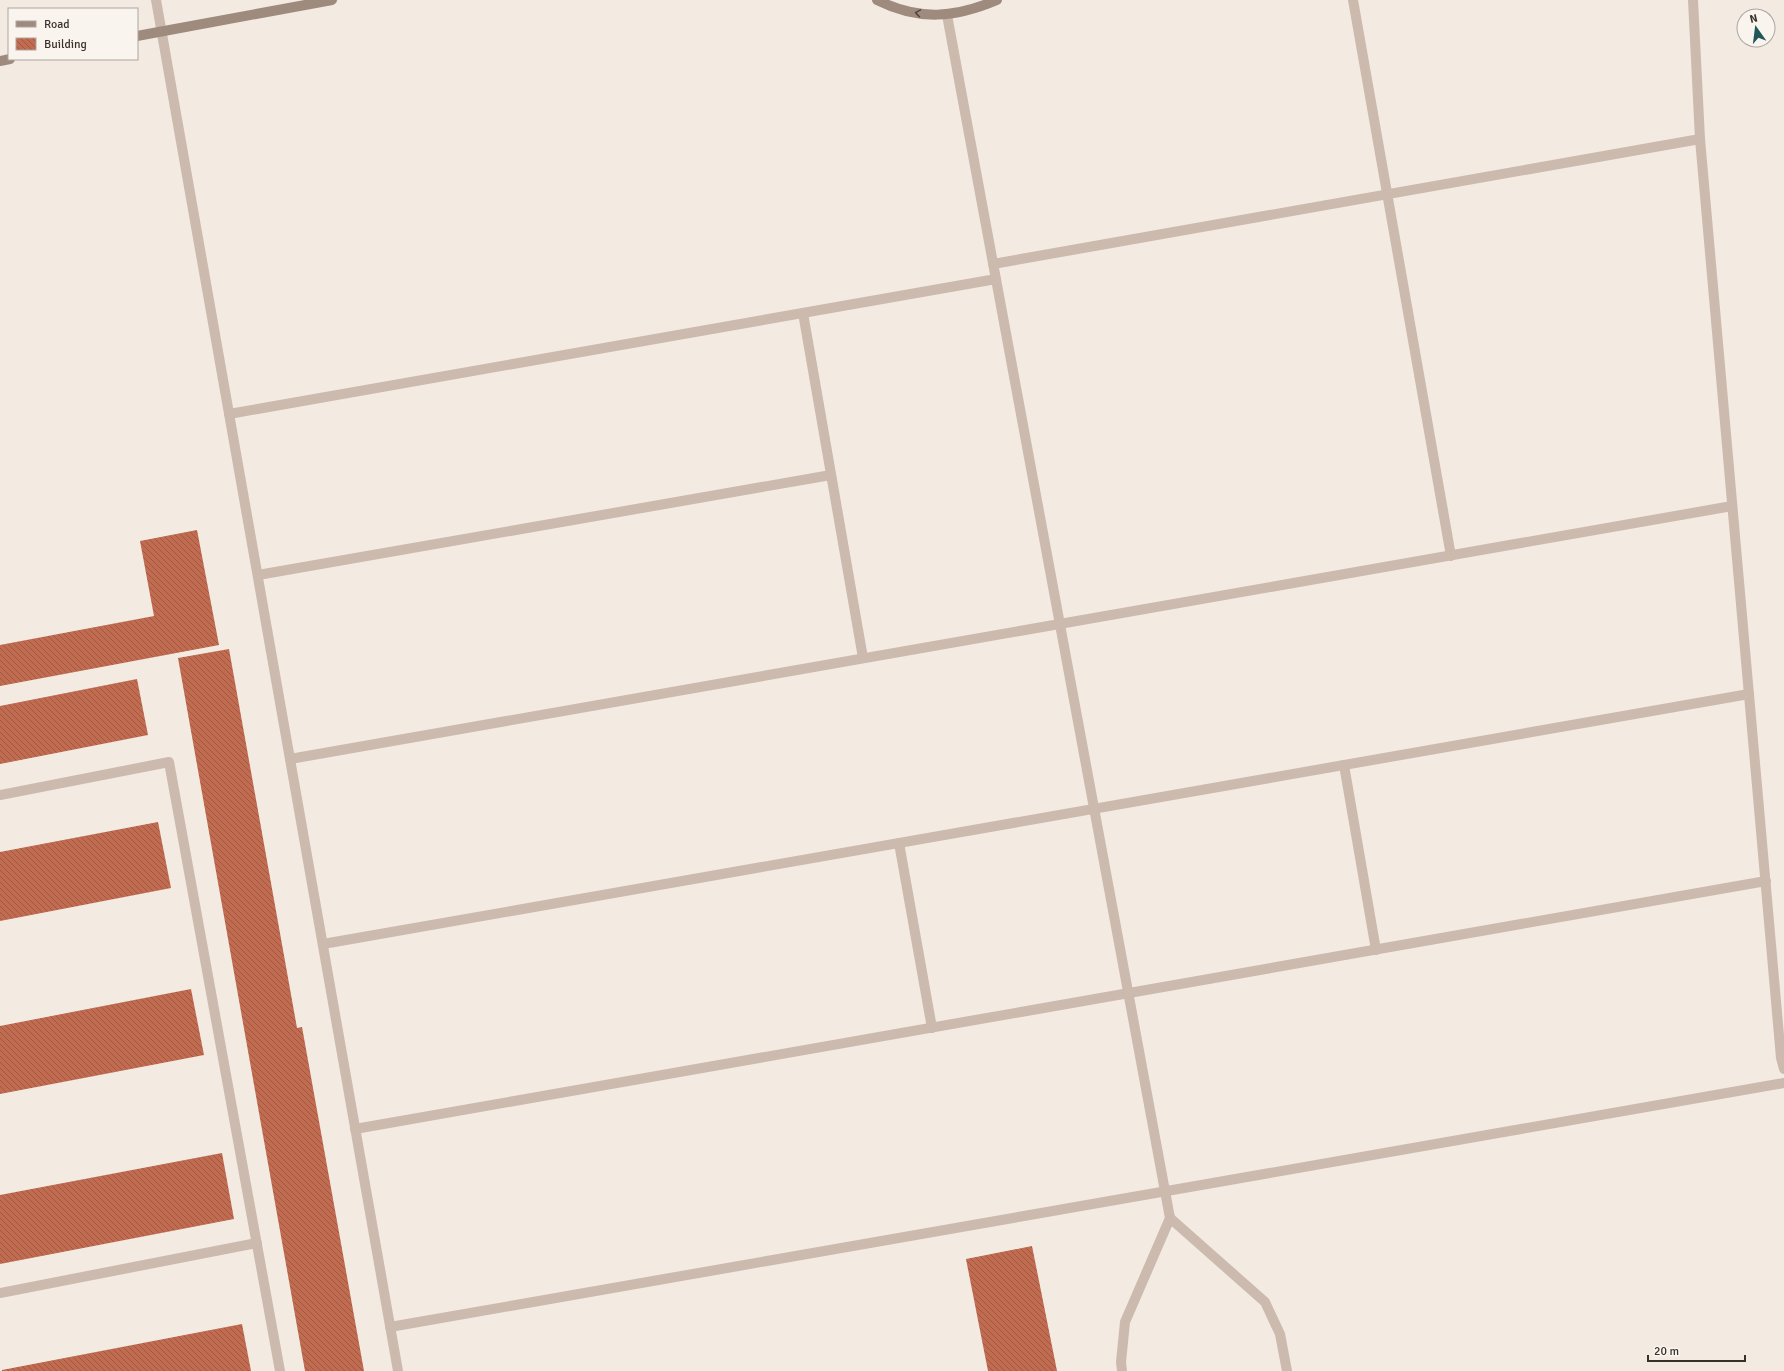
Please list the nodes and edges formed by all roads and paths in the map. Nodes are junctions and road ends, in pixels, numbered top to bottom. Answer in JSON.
{"nodes":[{"id":1,"x":156,"y":0,"type":"edge"},
{"id":2,"x":332,"y":0,"type":"edge"},
{"id":3,"x":877,"y":0,"type":"edge"},
{"id":4,"x":997,"y":0,"type":"edge"},
{"id":5,"x":1353,"y":0,"type":"edge"},
{"id":6,"x":1693,"y":0,"type":"edge"},
{"id":7,"x":947,"y":15,"type":"junction"},
{"id":8,"x":162,"y":31,"type":"junction"},
{"id":9,"x":138,"y":36,"type":"edge"},
{"id":10,"x":1700,"y":139,"type":"junction"},
{"id":11,"x":1387,"y":194,"type":"junction"},
{"id":12,"x":993,"y":264,"type":"junction"},
{"id":13,"x":996,"y":278,"type":"junction"},
{"id":14,"x":804,"y":313,"type":"junction"},
{"id":15,"x":229,"y":414,"type":"junction"},
{"id":16,"x":831,"y":475,"type":"junction"},
{"id":17,"x":1732,"y":506,"type":"junction"},
{"id":18,"x":1451,"y":556,"type":"junction"},
{"id":19,"x":258,"y":575,"type":"junction"},
{"id":20,"x":1060,"y":624,"type":"junction"},
{"id":21,"x":863,"y":658,"type":"junction"},
{"id":22,"x":1749,"y":694,"type":"junction"},
{"id":23,"x":290,"y":759,"type":"junction"},
{"id":24,"x":1344,"y":765,"type":"junction"},
{"id":25,"x":0,"y":795,"type":"edge"},
{"id":26,"x":1095,"y":809,"type":"junction"},
{"id":27,"x":899,"y":843,"type":"junction"},
{"id":28,"x":1766,"y":881,"type":"junction"},
{"id":29,"x":323,"y":944,"type":"junction"},
{"id":30,"x":1376,"y":950,"type":"junction"},
{"id":31,"x":1129,"y":993,"type":"junction"},
{"id":32,"x":932,"y":1028,"type":"junction"},
{"id":33,"x":1783,"y":1058,"type":"edge"},
{"id":34,"x":1784,"y":1070,"type":"edge"},
{"id":35,"x":1784,"y":1083,"type":"edge"},
{"id":36,"x":355,"y":1129,"type":"junction"},
{"id":37,"x":1165,"y":1191,"type":"junction"},
{"id":38,"x":1170,"y":1218,"type":"junction"},
{"id":39,"x":257,"y":1243,"type":"junction"},
{"id":40,"x":0,"y":1293,"type":"edge"},
{"id":41,"x":390,"y":1328,"type":"junction"},
{"id":42,"x":280,"y":1371,"type":"edge"},
{"id":43,"x":398,"y":1371,"type":"edge"},
{"id":44,"x":1122,"y":1371,"type":"edge"},
{"id":45,"x":1287,"y":1371,"type":"edge"}],
"edges":[{"from":1,"to":8,"type":"street"},
{"from":2,"to":8,"type":"street"},
{"from":7,"to":3,"type":"street","one_way":true},
{"from":4,"to":7,"type":"street"},
{"from":5,"to":11,"type":"street"},
{"from":6,"to":10,"type":"street"},
{"from":7,"to":12,"type":"street"},
{"from":8,"to":9,"type":"street"},
{"from":8,"to":15,"type":"street"},
{"from":10,"to":11,"type":"street"},
{"from":10,"to":17,"type":"street"},
{"from":11,"to":12,"type":"street"},
{"from":11,"to":18,"type":"street"},
{"from":12,"to":13,"type":"street"},
{"from":13,"to":14,"type":"street"},
{"from":13,"to":20,"type":"street"},
{"from":14,"to":15,"type":"street"},
{"from":14,"to":16,"type":"street"},
{"from":15,"to":19,"type":"street"},
{"from":16,"to":19,"type":"street"},
{"from":16,"to":21,"type":"street"},
{"from":17,"to":18,"type":"street"},
{"from":17,"to":22,"type":"street"},
{"from":18,"to":20,"type":"street"},
{"from":19,"to":23,"type":"street"},
{"from":20,"to":21,"type":"street"},
{"from":20,"to":26,"type":"street"},
{"from":21,"to":23,"type":"street"},
{"from":22,"to":24,"type":"street"},
{"from":22,"to":28,"type":"street"},
{"from":23,"to":29,"type":"street"},
{"from":24,"to":26,"type":"street"},
{"from":24,"to":30,"type":"street"},
{"from":25,"to":39,"type":"street"},
{"from":26,"to":27,"type":"street"},
{"from":26,"to":31,"type":"street"},
{"from":27,"to":29,"type":"street"},
{"from":27,"to":32,"type":"street"},
{"from":28,"to":30,"type":"street"},
{"from":28,"to":33,"type":"street"},
{"from":29,"to":36,"type":"street"},
{"from":30,"to":31,"type":"street"},
{"from":31,"to":32,"type":"street"},
{"from":31,"to":37,"type":"street"},
{"from":32,"to":36,"type":"street"},
{"from":33,"to":34,"type":"street"},
{"from":35,"to":37,"type":"street"},
{"from":36,"to":41,"type":"street"},
{"from":37,"to":38,"type":"street"},
{"from":37,"to":41,"type":"street"},
{"from":38,"to":44,"type":"street"},
{"from":38,"to":45,"type":"street"},
{"from":39,"to":40,"type":"street"},
{"from":39,"to":42,"type":"street"},
{"from":41,"to":43,"type":"street"}]}
